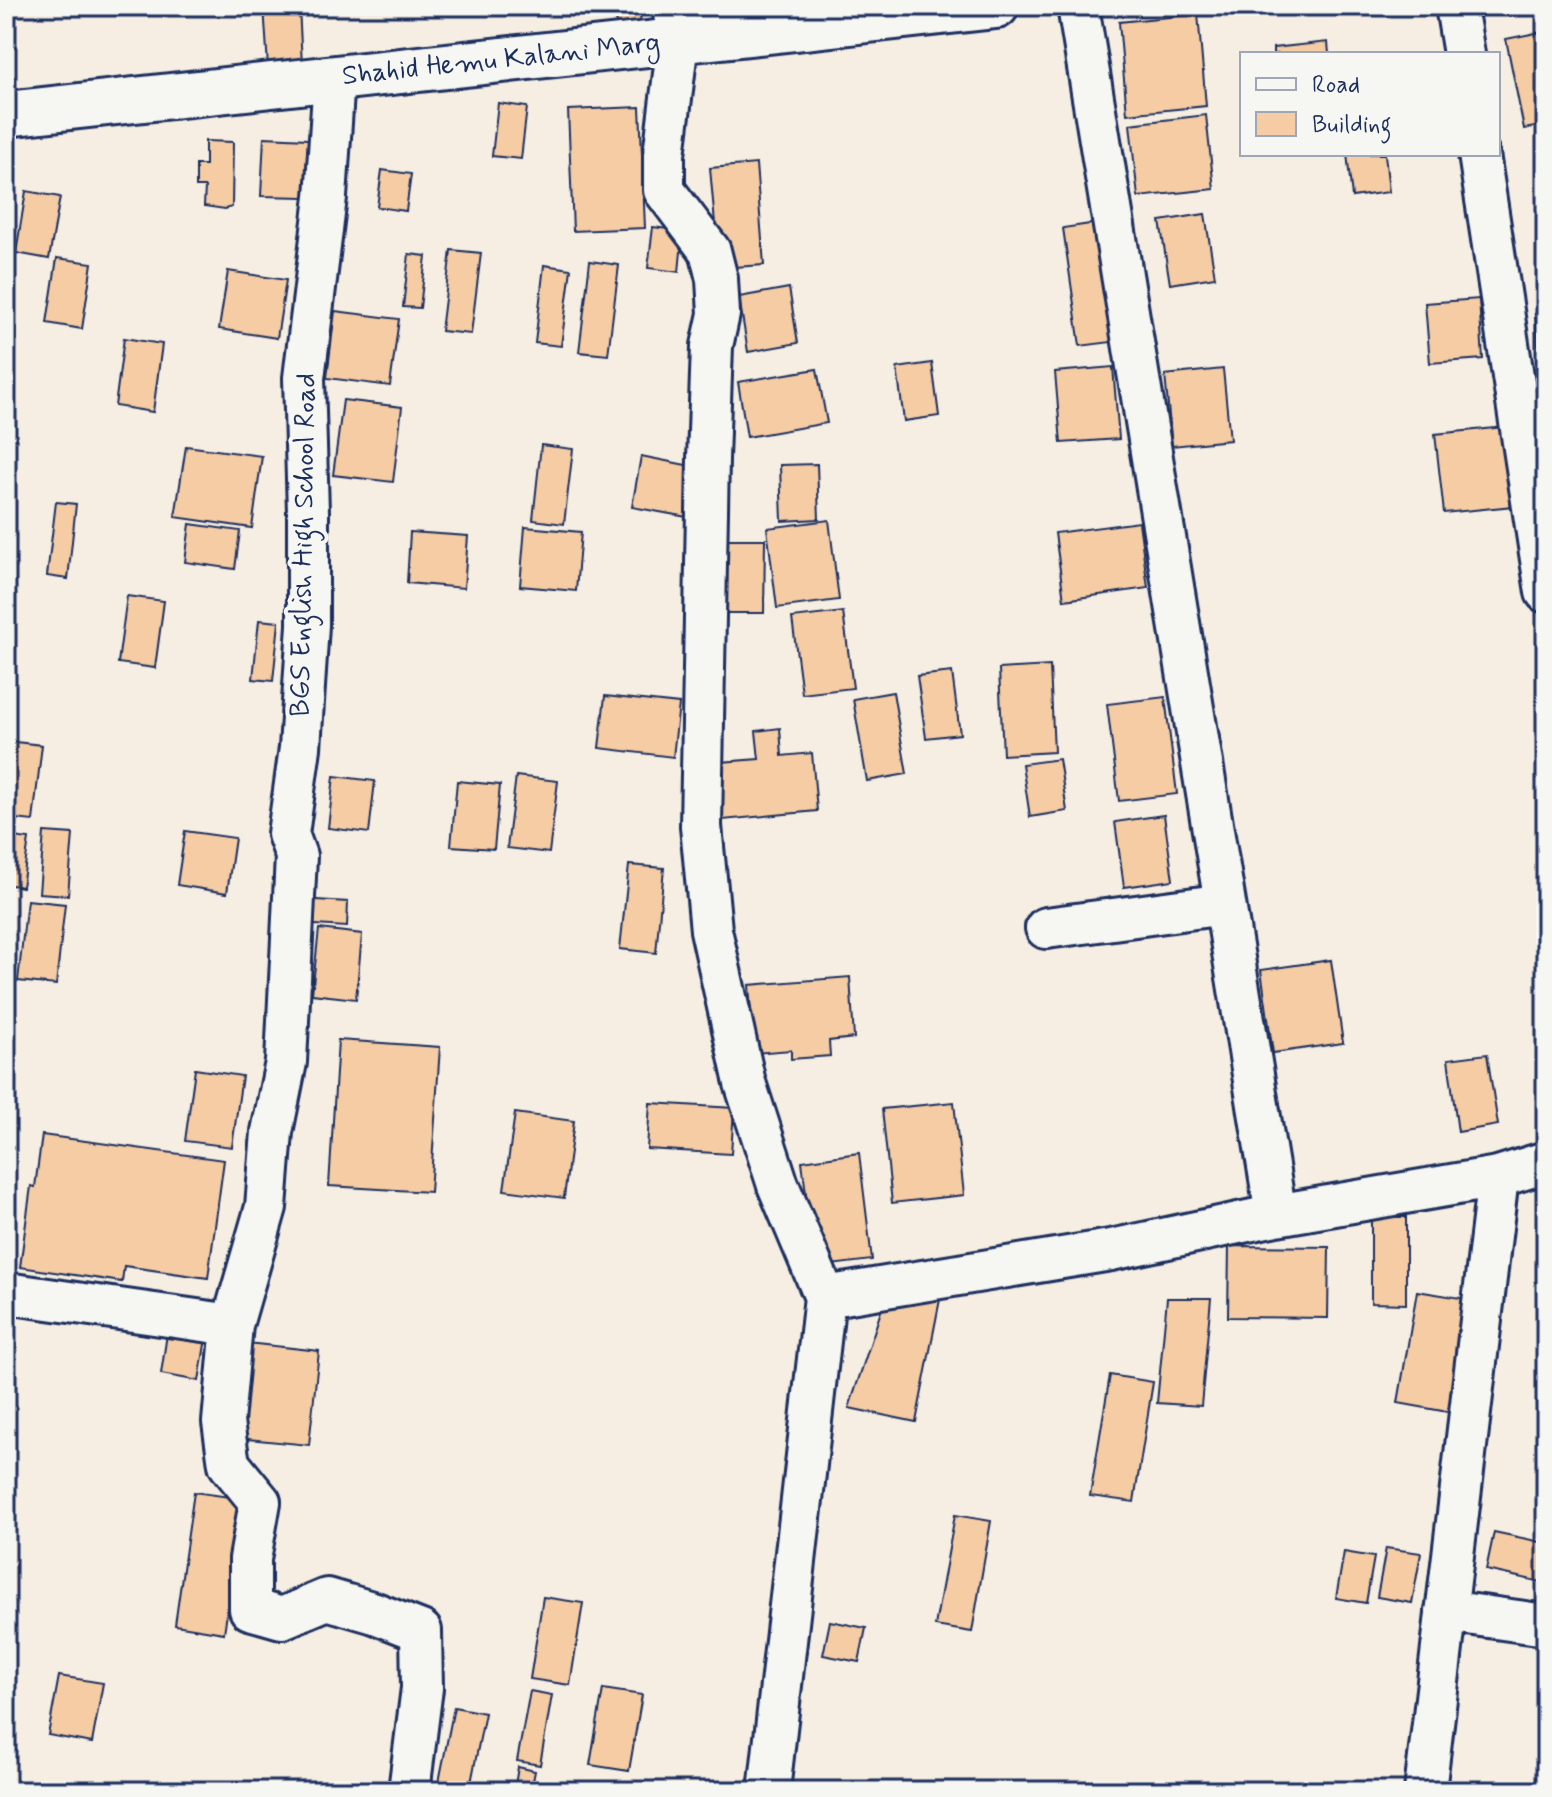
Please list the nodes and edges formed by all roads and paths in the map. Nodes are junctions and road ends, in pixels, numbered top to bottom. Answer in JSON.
{"nodes":[{"id":1,"x":996,"y":6,"type":"edge"},
{"id":2,"x":1078,"y":6,"type":"edge"},
{"id":3,"x":1456,"y":6,"type":"edge"},
{"id":4,"x":676,"y":23,"type":"edge"},
{"id":5,"x":1464,"y":52,"type":"edge"},
{"id":6,"x":334,"y":78,"type":"junction"},
{"id":7,"x":6,"y":114,"type":"edge"},
{"id":8,"x":1479,"y":156,"type":"edge"},
{"id":9,"x":1546,"y":592,"type":"edge"},
{"id":10,"x":1225,"y":904,"type":"junction"},
{"id":11,"x":1046,"y":928,"type":"dead end"},
{"id":12,"x":1546,"y":1162,"type":"edge"},
{"id":13,"x":1498,"y":1177,"type":"junction"},
{"id":14,"x":1276,"y":1215,"type":"junction"},
{"id":15,"x":6,"y":1293,"type":"edge"},
{"id":16,"x":825,"y":1297,"type":"junction"},
{"id":17,"x":232,"y":1325,"type":"junction"},
{"id":18,"x":1446,"y":1611,"type":"junction"},
{"id":19,"x":1546,"y":1625,"type":"edge"},
{"id":20,"x":409,"y":1791,"type":"edge"},
{"id":21,"x":769,"y":1791,"type":"edge"},
{"id":22,"x":1425,"y":1791,"type":"edge"}],
"edges":[{"from":1,"to":4,"type":"main road","name":"Shahid Hemu Kalani Marg"},
{"from":2,"to":10,"type":"street"},
{"from":3,"to":5,"type":"street"},
{"from":4,"to":6,"type":"main road","name":"Shahid Hemu Kalani Marg"},
{"from":4,"to":16,"type":"street"},
{"from":6,"to":7,"type":"main road","name":"Shahid Hemu Kalani Marg"},
{"from":6,"to":17,"type":"street","name":"BGS English High School Road"},
{"from":8,"to":9,"type":"street"},
{"from":10,"to":11,"type":"street"},
{"from":10,"to":14,"type":"street"},
{"from":12,"to":13,"type":"street"},
{"from":13,"to":14,"type":"street"},
{"from":13,"to":18,"type":"street"},
{"from":14,"to":16,"type":"street"},
{"from":15,"to":17,"type":"street"},
{"from":16,"to":21,"type":"street"},
{"from":17,"to":20,"type":"street","name":"BGS English High School Road"},
{"from":18,"to":19,"type":"street"},
{"from":18,"to":22,"type":"street"}]}
